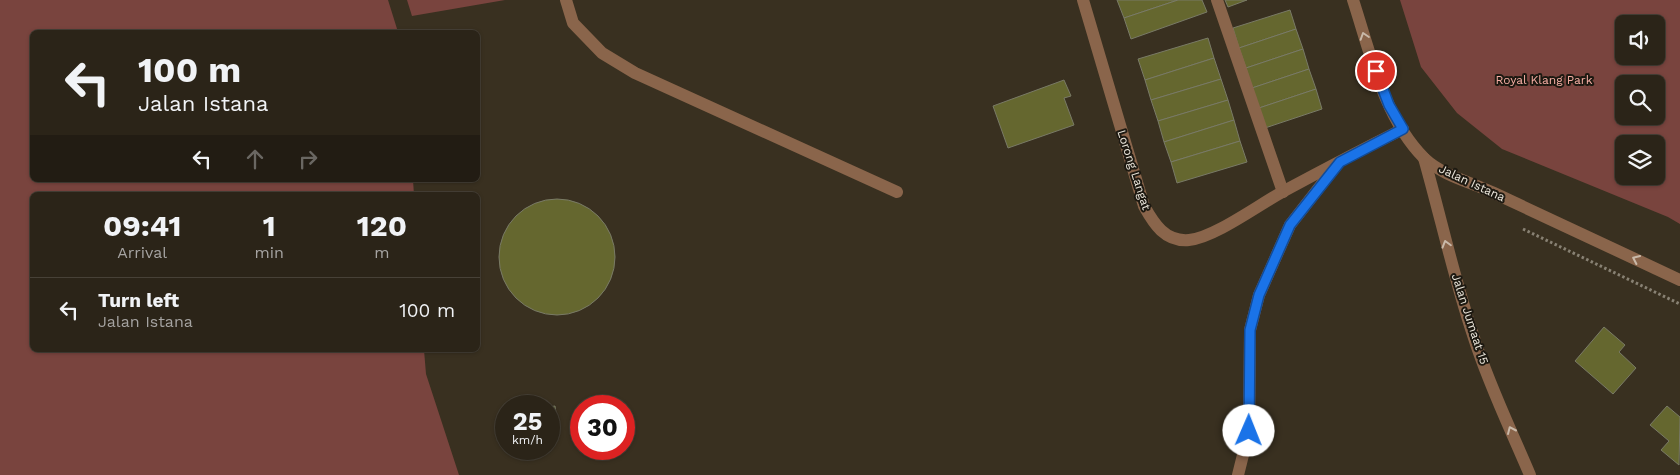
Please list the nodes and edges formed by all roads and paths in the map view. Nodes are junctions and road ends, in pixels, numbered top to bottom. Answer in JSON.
{"nodes":[{"id":1,"x":566,"y":0,"type":"edge"},
{"id":2,"x":1083,"y":0,"type":"edge"},
{"id":3,"x":1217,"y":0,"type":"edge"},
{"id":4,"x":1353,"y":0,"type":"edge"},
{"id":5,"x":1403,"y":129,"type":"junction"},
{"id":6,"x":1424,"y":158,"type":"junction"},
{"id":7,"x":1340,"y":162,"type":"junction"},
{"id":8,"x":897,"y":192,"type":"dead end"},
{"id":9,"x":1283,"y":192,"type":"junction"},
{"id":10,"x":1680,"y":280,"type":"edge"},
{"id":11,"x":1238,"y":475,"type":"edge"},
{"id":12,"x":1530,"y":475,"type":"edge"}],
"edges":[{"from":1,"to":8,"type":"street"},
{"from":2,"to":9,"type":"street","name":"Lorong Langat"},
{"from":3,"to":9,"type":"street"},
{"from":5,"to":4,"type":"street","name":"Jalan Istana","one_way":true},
{"from":5,"to":6,"type":"street","name":"Jalan Istana"},
{"from":5,"to":7,"type":"street","name":"Lorong Langat"},
{"from":10,"to":6,"type":"street","name":"Jalan Istana","one_way":true},
{"from":12,"to":6,"type":"street","name":"Jalan Jumaat 15","one_way":true},
{"from":7,"to":9,"type":"street","name":"Lorong Langat"},
{"from":7,"to":11,"type":"street","name":"Lorong Langat"}]}
